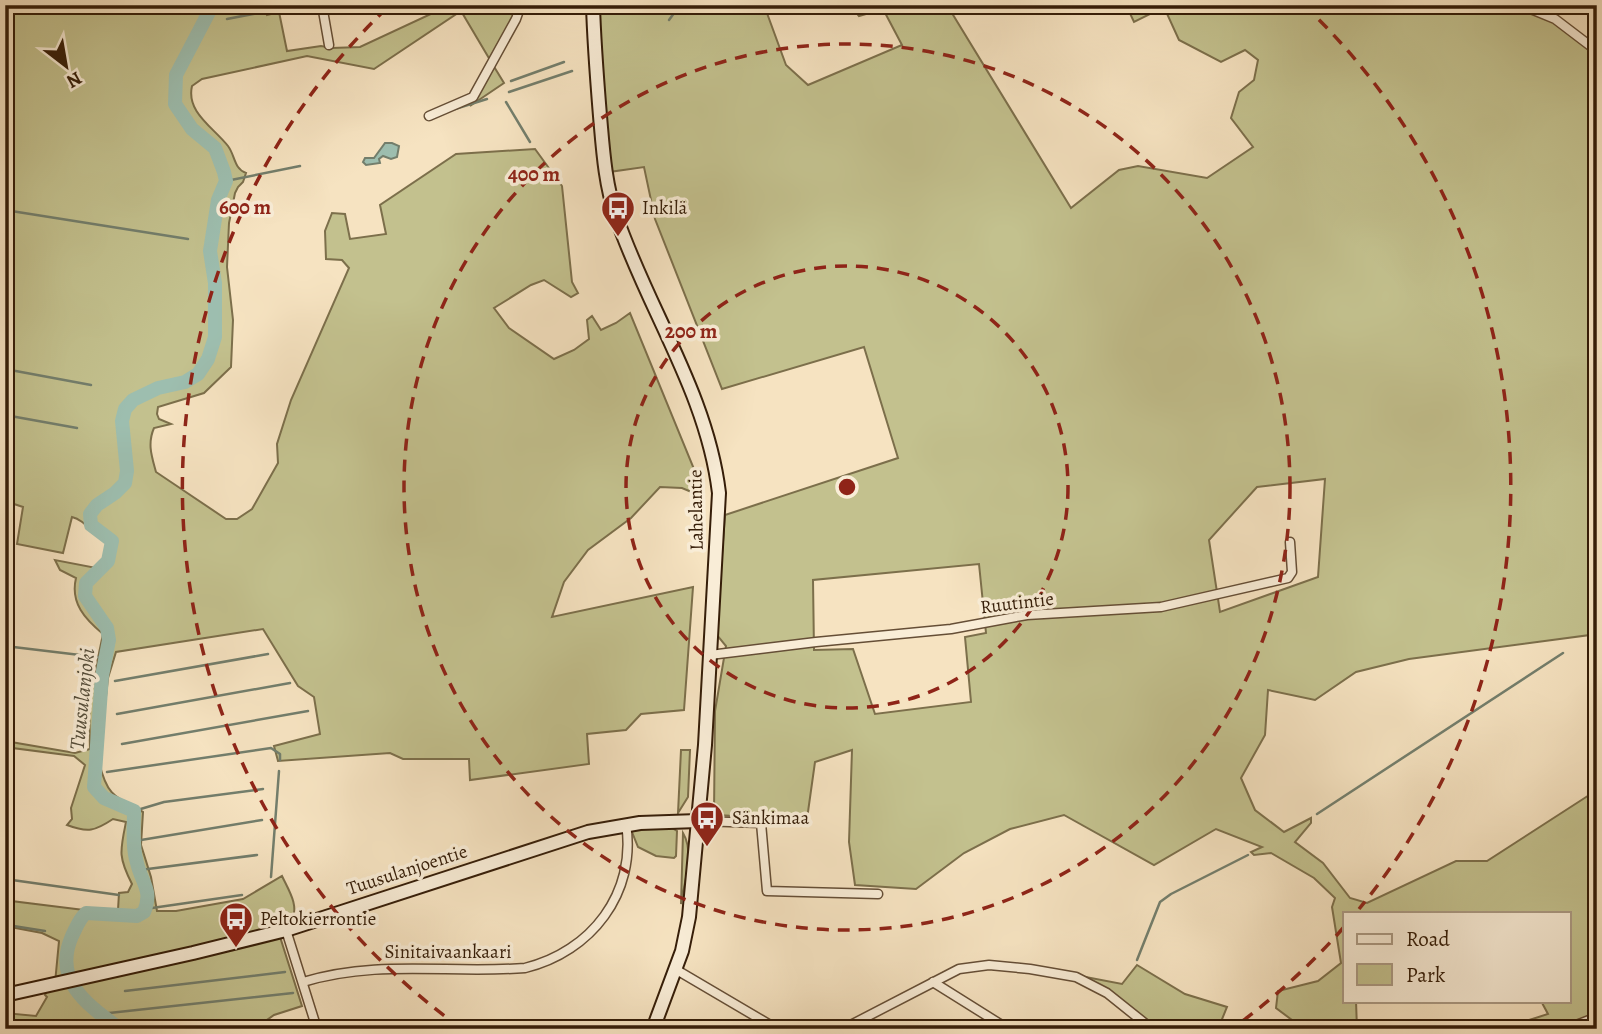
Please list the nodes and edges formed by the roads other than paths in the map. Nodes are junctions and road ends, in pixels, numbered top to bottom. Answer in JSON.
{"nodes":[{"id":1,"x":322,"y":5,"type":"edge"},
{"id":2,"x":521,"y":5,"type":"edge"},
{"id":3,"x":593,"y":5,"type":"edge"},
{"id":4,"x":1521,"y":5,"type":"edge"},
{"id":5,"x":329,"y":45,"type":"dead end"},
{"id":6,"x":1597,"y":51,"type":"edge"},
{"id":7,"x":429,"y":116,"type":"dead end"},
{"id":8,"x":1290,"y":542,"type":"dead end"},
{"id":9,"x":710,"y":655,"type":"junction"},
{"id":10,"x":698,"y":821,"type":"junction"},
{"id":11,"x":626,"y":824,"type":"junction"},
{"id":12,"x":878,"y":894,"type":"dead end"},
{"id":13,"x":286,"y":930,"type":"junction"},
{"id":14,"x":675,"y":969,"type":"junction"},
{"id":15,"x":303,"y":982,"type":"junction"},
{"id":16,"x":933,"y":982,"type":"junction"},
{"id":17,"x":5,"y":995,"type":"edge"},
{"id":18,"x":1597,"y":1017,"type":"edge"},
{"id":19,"x":317,"y":1029,"type":"edge"},
{"id":20,"x":653,"y":1029,"type":"edge"},
{"id":21,"x":777,"y":1029,"type":"edge"},
{"id":22,"x":843,"y":1029,"type":"edge"},
{"id":23,"x":1008,"y":1029,"type":"edge"},
{"id":24,"x":1152,"y":1029,"type":"edge"},
{"id":25,"x":1566,"y":1029,"type":"edge"}],
"edges":[{"from":1,"to":5,"type":"street"},
{"from":2,"to":7,"type":"street"},
{"from":3,"to":9,"type":"main road","name":"Lahelantie"},
{"from":4,"to":6,"type":"street"},
{"from":8,"to":9,"type":"street","name":"Ruutintie"},
{"from":9,"to":10,"type":"main road","name":"Lahelantie"},
{"from":10,"to":11,"type":"main road","name":"Tuusulanjoentie"},
{"from":10,"to":12,"type":"street"},
{"from":10,"to":14,"type":"main road","name":"Lahelantie"},
{"from":11,"to":13,"type":"main road","name":"Tuusulanjoentie"},
{"from":11,"to":15,"type":"street","name":"Sinitaivaankaari"},
{"from":13,"to":15,"type":"street"},
{"from":13,"to":17,"type":"main road","name":"Tuusulanjoentie"},
{"from":14,"to":20,"type":"main road","name":"Lahelantie"},
{"from":14,"to":21,"type":"street"},
{"from":15,"to":19,"type":"street"},
{"from":16,"to":22,"type":"street"},
{"from":16,"to":23,"type":"street"},
{"from":16,"to":24,"type":"street"},
{"from":18,"to":25,"type":"street"}]}
